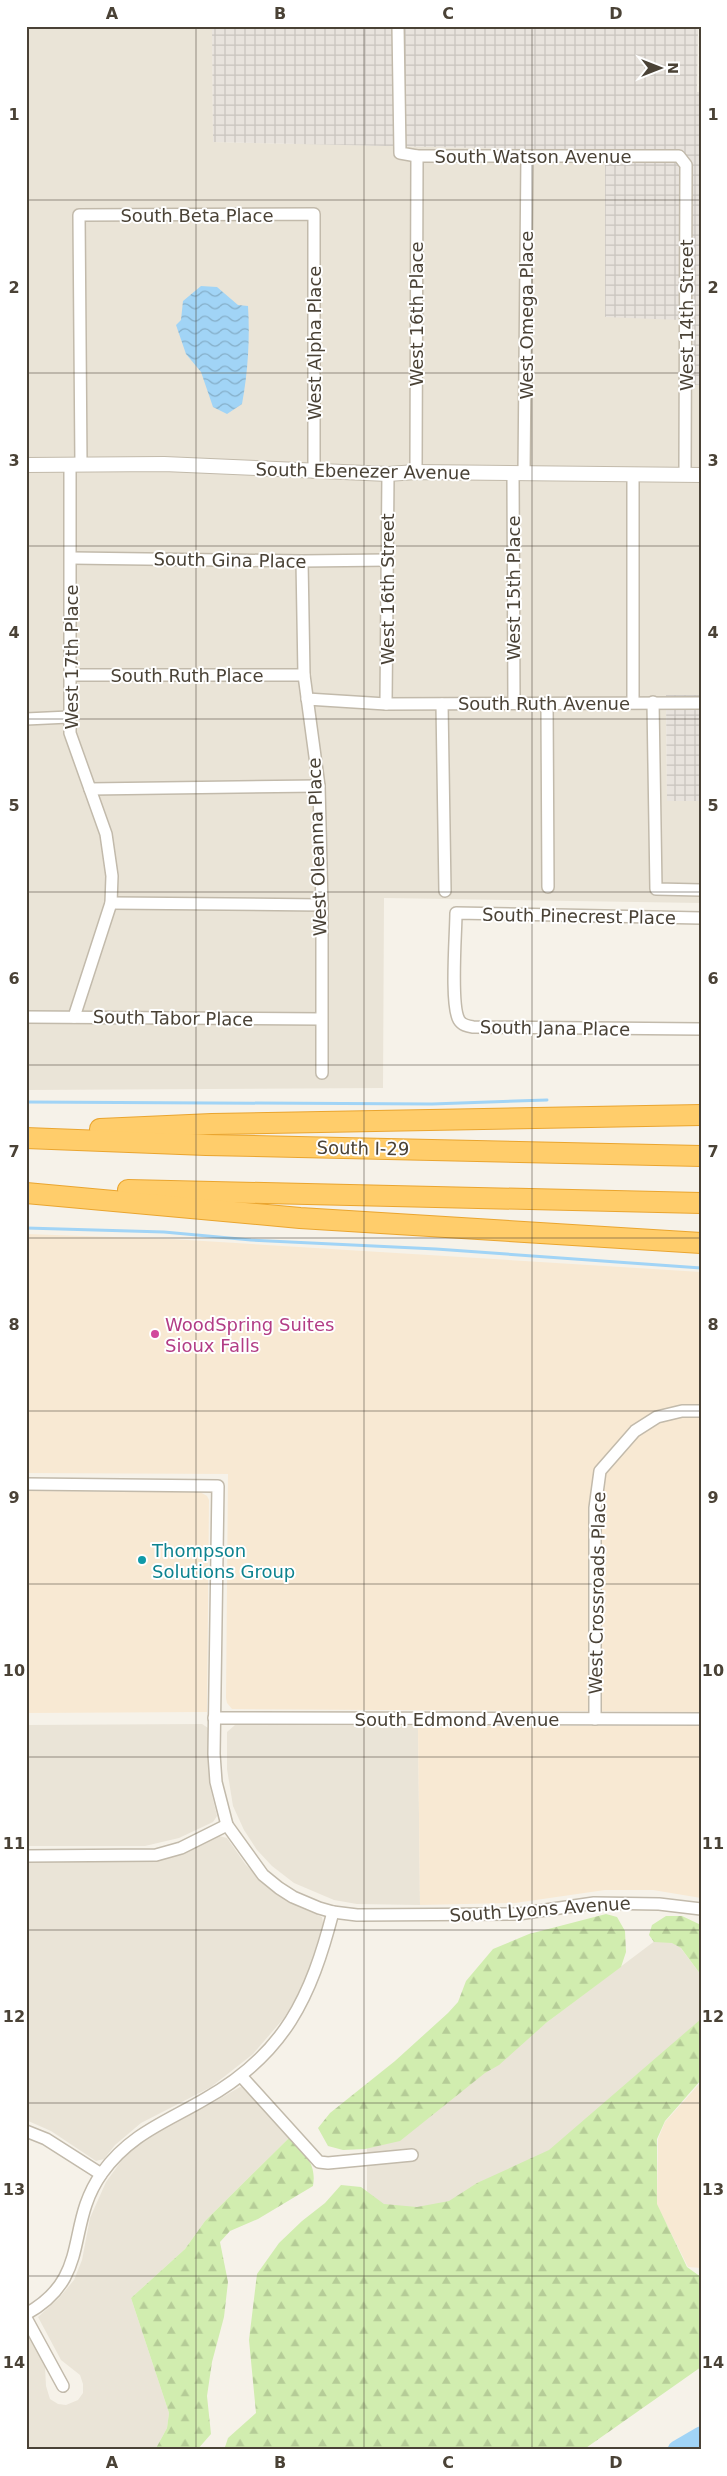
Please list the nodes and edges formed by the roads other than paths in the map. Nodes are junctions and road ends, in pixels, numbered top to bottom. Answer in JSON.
{"nodes":[{"id":1,"x":398,"y":26,"type":"edge"},
{"id":2,"x":417,"y":156,"type":"junction"},
{"id":3,"x":527,"y":156,"type":"junction"},
{"id":4,"x":680,"y":156,"type":"joint"},
{"id":5,"x":314,"y":214,"type":"joint"},
{"id":6,"x":79,"y":215,"type":"joint"},
{"id":7,"x":26,"y":465,"type":"edge"},
{"id":8,"x":75,"y":465,"type":"junction"},
{"id":9,"x":314,"y":472,"type":"junction"},
{"id":10,"x":416,"y":472,"type":"junction"},
{"id":11,"x":519,"y":473,"type":"junction"},
{"id":12,"x":388,"y":474,"type":"junction"},
{"id":13,"x":633,"y":474,"type":"junction"},
{"id":14,"x":686,"y":475,"type":"junction"},
{"id":15,"x":701,"y":475,"type":"edge"},
{"id":16,"x":72,"y":558,"type":"junction"},
{"id":17,"x":388,"y":560,"type":"junction"},
{"id":18,"x":302,"y":561,"type":"junction"},
{"id":19,"x":304,"y":674,"type":"junction"},
{"id":20,"x":70,"y":675,"type":"junction"},
{"id":21,"x":306,"y":699,"type":"junction"},
{"id":22,"x":634,"y":702,"type":"junction"},
{"id":23,"x":653,"y":702,"type":"junction"},
{"id":24,"x":514,"y":703,"type":"junction"},
{"id":25,"x":701,"y":703,"type":"edge"},
{"id":26,"x":386,"y":704,"type":"junction"},
{"id":27,"x":442,"y":704,"type":"junction"},
{"id":28,"x":547,"y":704,"type":"junction"},
{"id":29,"x":69,"y":717,"type":"junction"},
{"id":30,"x":26,"y":719,"type":"edge"},
{"id":31,"x":319,"y":786,"type":"junction"},
{"id":32,"x":90,"y":790,"type":"junction"},
{"id":33,"x":548,"y":887,"type":"dead end"},
{"id":34,"x":701,"y":890,"type":"edge"},
{"id":35,"x":445,"y":891,"type":"dead end"},
{"id":36,"x":111,"y":902,"type":"junction"},
{"id":37,"x":322,"y":904,"type":"junction"},
{"id":38,"x":456,"y":913,"type":"joint"},
{"id":39,"x":701,"y":918,"type":"edge"},
{"id":40,"x":26,"y":1016,"type":"edge"},
{"id":41,"x":74,"y":1017,"type":"junction"},
{"id":42,"x":320,"y":1019,"type":"junction"},
{"id":43,"x":701,"y":1029,"type":"edge"},
{"id":44,"x":322,"y":1074,"type":"dead end"},
{"id":45,"x":701,"y":1115,"type":"edge"},
{"id":46,"x":26,"y":1132,"type":"edge"},
{"id":47,"x":26,"y":1138,"type":"edge"},
{"id":48,"x":701,"y":1156,"type":"edge"},
{"id":49,"x":26,"y":1187,"type":"edge"},
{"id":50,"x":26,"y":1193,"type":"edge"},
{"id":51,"x":701,"y":1204,"type":"edge"},
{"id":52,"x":701,"y":1243,"type":"edge"},
{"id":53,"x":701,"y":1411,"type":"edge"},
{"id":54,"x":26,"y":1484,"type":"edge"},
{"id":55,"x":214,"y":1718,"type":"junction"},
{"id":56,"x":595,"y":1719,"type":"junction"},
{"id":57,"x":701,"y":1720,"type":"edge"},
{"id":58,"x":227,"y":1826,"type":"junction"},
{"id":59,"x":26,"y":1856,"type":"edge"},
{"id":60,"x":701,"y":1909,"type":"edge"},
{"id":61,"x":333,"y":1912,"type":"junction"},
{"id":62,"x":242,"y":2077,"type":"junction"},
{"id":63,"x":26,"y":2131,"type":"edge"},
{"id":64,"x":412,"y":2156,"type":"dead end"},
{"id":65,"x":102,"y":2174,"type":"junction"},
{"id":66,"x":26,"y":2316,"type":"edge"},
{"id":67,"x":63,"y":2386,"type":"dead end"}],
"edges":[{"from":1,"to":2,"type":"street","name":"South Watson Avenue"},
{"from":2,"to":3,"type":"street","name":"South Watson Avenue"},
{"from":2,"to":10,"type":"street","name":"West 16th Place"},
{"from":3,"to":4,"type":"street","name":"South Watson Avenue"},
{"from":3,"to":11,"type":"street","name":"West Omega Place"},
{"from":4,"to":14,"type":"street","name":"West 14th Street"},
{"from":5,"to":6,"type":"street","name":"South Beta Place"},
{"from":5,"to":9,"type":"street","name":"West Alpha Place"},
{"from":6,"to":8,"type":"street","name":"West 17th Place"},
{"from":7,"to":8,"type":"street","name":"South Ebenezer Avenue"},
{"from":8,"to":9,"type":"street","name":"South Ebenezer Avenue"},
{"from":8,"to":16,"type":"street","name":"West 17th Place"},
{"from":9,"to":12,"type":"street","name":"South Ebenezer Avenue"},
{"from":10,"to":11,"type":"street","name":"South Ebenezer Avenue"},
{"from":10,"to":12,"type":"street","name":"South Ebenezer Avenue"},
{"from":11,"to":13,"type":"street","name":"South Ebenezer Avenue"},
{"from":11,"to":24,"type":"street","name":"West 15th Place"},
{"from":12,"to":17,"type":"street","name":"West 16th Street"},
{"from":13,"to":14,"type":"street","name":"South Ebenezer Avenue"},
{"from":13,"to":22,"type":"street"},
{"from":14,"to":15,"type":"street","name":"South Ebenezer Avenue"},
{"from":16,"to":18,"type":"street","name":"South Gina Place"},
{"from":16,"to":20,"type":"street","name":"West 17th Place"},
{"from":17,"to":18,"type":"street","name":"South Gina Place"},
{"from":17,"to":26,"type":"street","name":"West 16th Street"},
{"from":18,"to":19,"type":"street","name":"West Oleanna Place"},
{"from":19,"to":20,"type":"street","name":"South Ruth Place"},
{"from":19,"to":21,"type":"street","name":"West Oleanna Place"},
{"from":20,"to":29,"type":"street","name":"West 17th Place"},
{"from":21,"to":26,"type":"street"},
{"from":21,"to":31,"type":"street","name":"West Oleanna Place"},
{"from":22,"to":23,"type":"street","name":"South Ruth Avenue"},
{"from":22,"to":28,"type":"street","name":"South Ruth Avenue"},
{"from":23,"to":25,"type":"street","name":"South Ruth Avenue"},
{"from":23,"to":34,"type":"street"},
{"from":24,"to":27,"type":"street","name":"South Ruth Avenue"},
{"from":24,"to":28,"type":"street","name":"South Ruth Avenue"},
{"from":26,"to":27,"type":"street","name":"South Ruth Avenue"},
{"from":27,"to":35,"type":"street"},
{"from":28,"to":33,"type":"street"},
{"from":29,"to":30,"type":"street"},
{"from":29,"to":32,"type":"street","name":"West 17th Place"},
{"from":31,"to":32,"type":"street"},
{"from":31,"to":37,"type":"street","name":"West Oleanna Place"},
{"from":32,"to":36,"type":"street","name":"West 17th Place"},
{"from":36,"to":37,"type":"street"},
{"from":36,"to":41,"type":"street","name":"West 17th Place"},
{"from":37,"to":42,"type":"street","name":"West Oleanna Place"},
{"from":38,"to":39,"type":"street","name":"South Pinecrest Place"},
{"from":38,"to":43,"type":"street","name":"South Jana Place"},
{"from":40,"to":41,"type":"street","name":"South Tabor Place"},
{"from":41,"to":42,"type":"street","name":"South Tabor Place"},
{"from":42,"to":44,"type":"street","name":"West Oleanna Place"},
{"from":45,"to":46,"type":"highway"},
{"from":47,"to":48,"type":"highway","name":"South I-29"},
{"from":49,"to":51,"type":"highway"},
{"from":50,"to":52,"type":"highway"},
{"from":53,"to":56,"type":"street","name":"West Crossroads Place"},
{"from":54,"to":55,"type":"street","name":"South Lyons Avenue"},
{"from":55,"to":56,"type":"street","name":"South Edmond Avenue"},
{"from":55,"to":58,"type":"street","name":"South Lyons Avenue"},
{"from":56,"to":57,"type":"street","name":"South Edmond Avenue"},
{"from":58,"to":59,"type":"street"},
{"from":58,"to":61,"type":"street","name":"South Lyons Avenue"},
{"from":60,"to":61,"type":"street","name":"South Lyons Avenue"},
{"from":61,"to":62,"type":"street"},
{"from":62,"to":64,"type":"street"},
{"from":62,"to":65,"type":"street"},
{"from":63,"to":65,"type":"street"},
{"from":65,"to":66,"type":"street"},
{"from":66,"to":67,"type":"street"}]}
